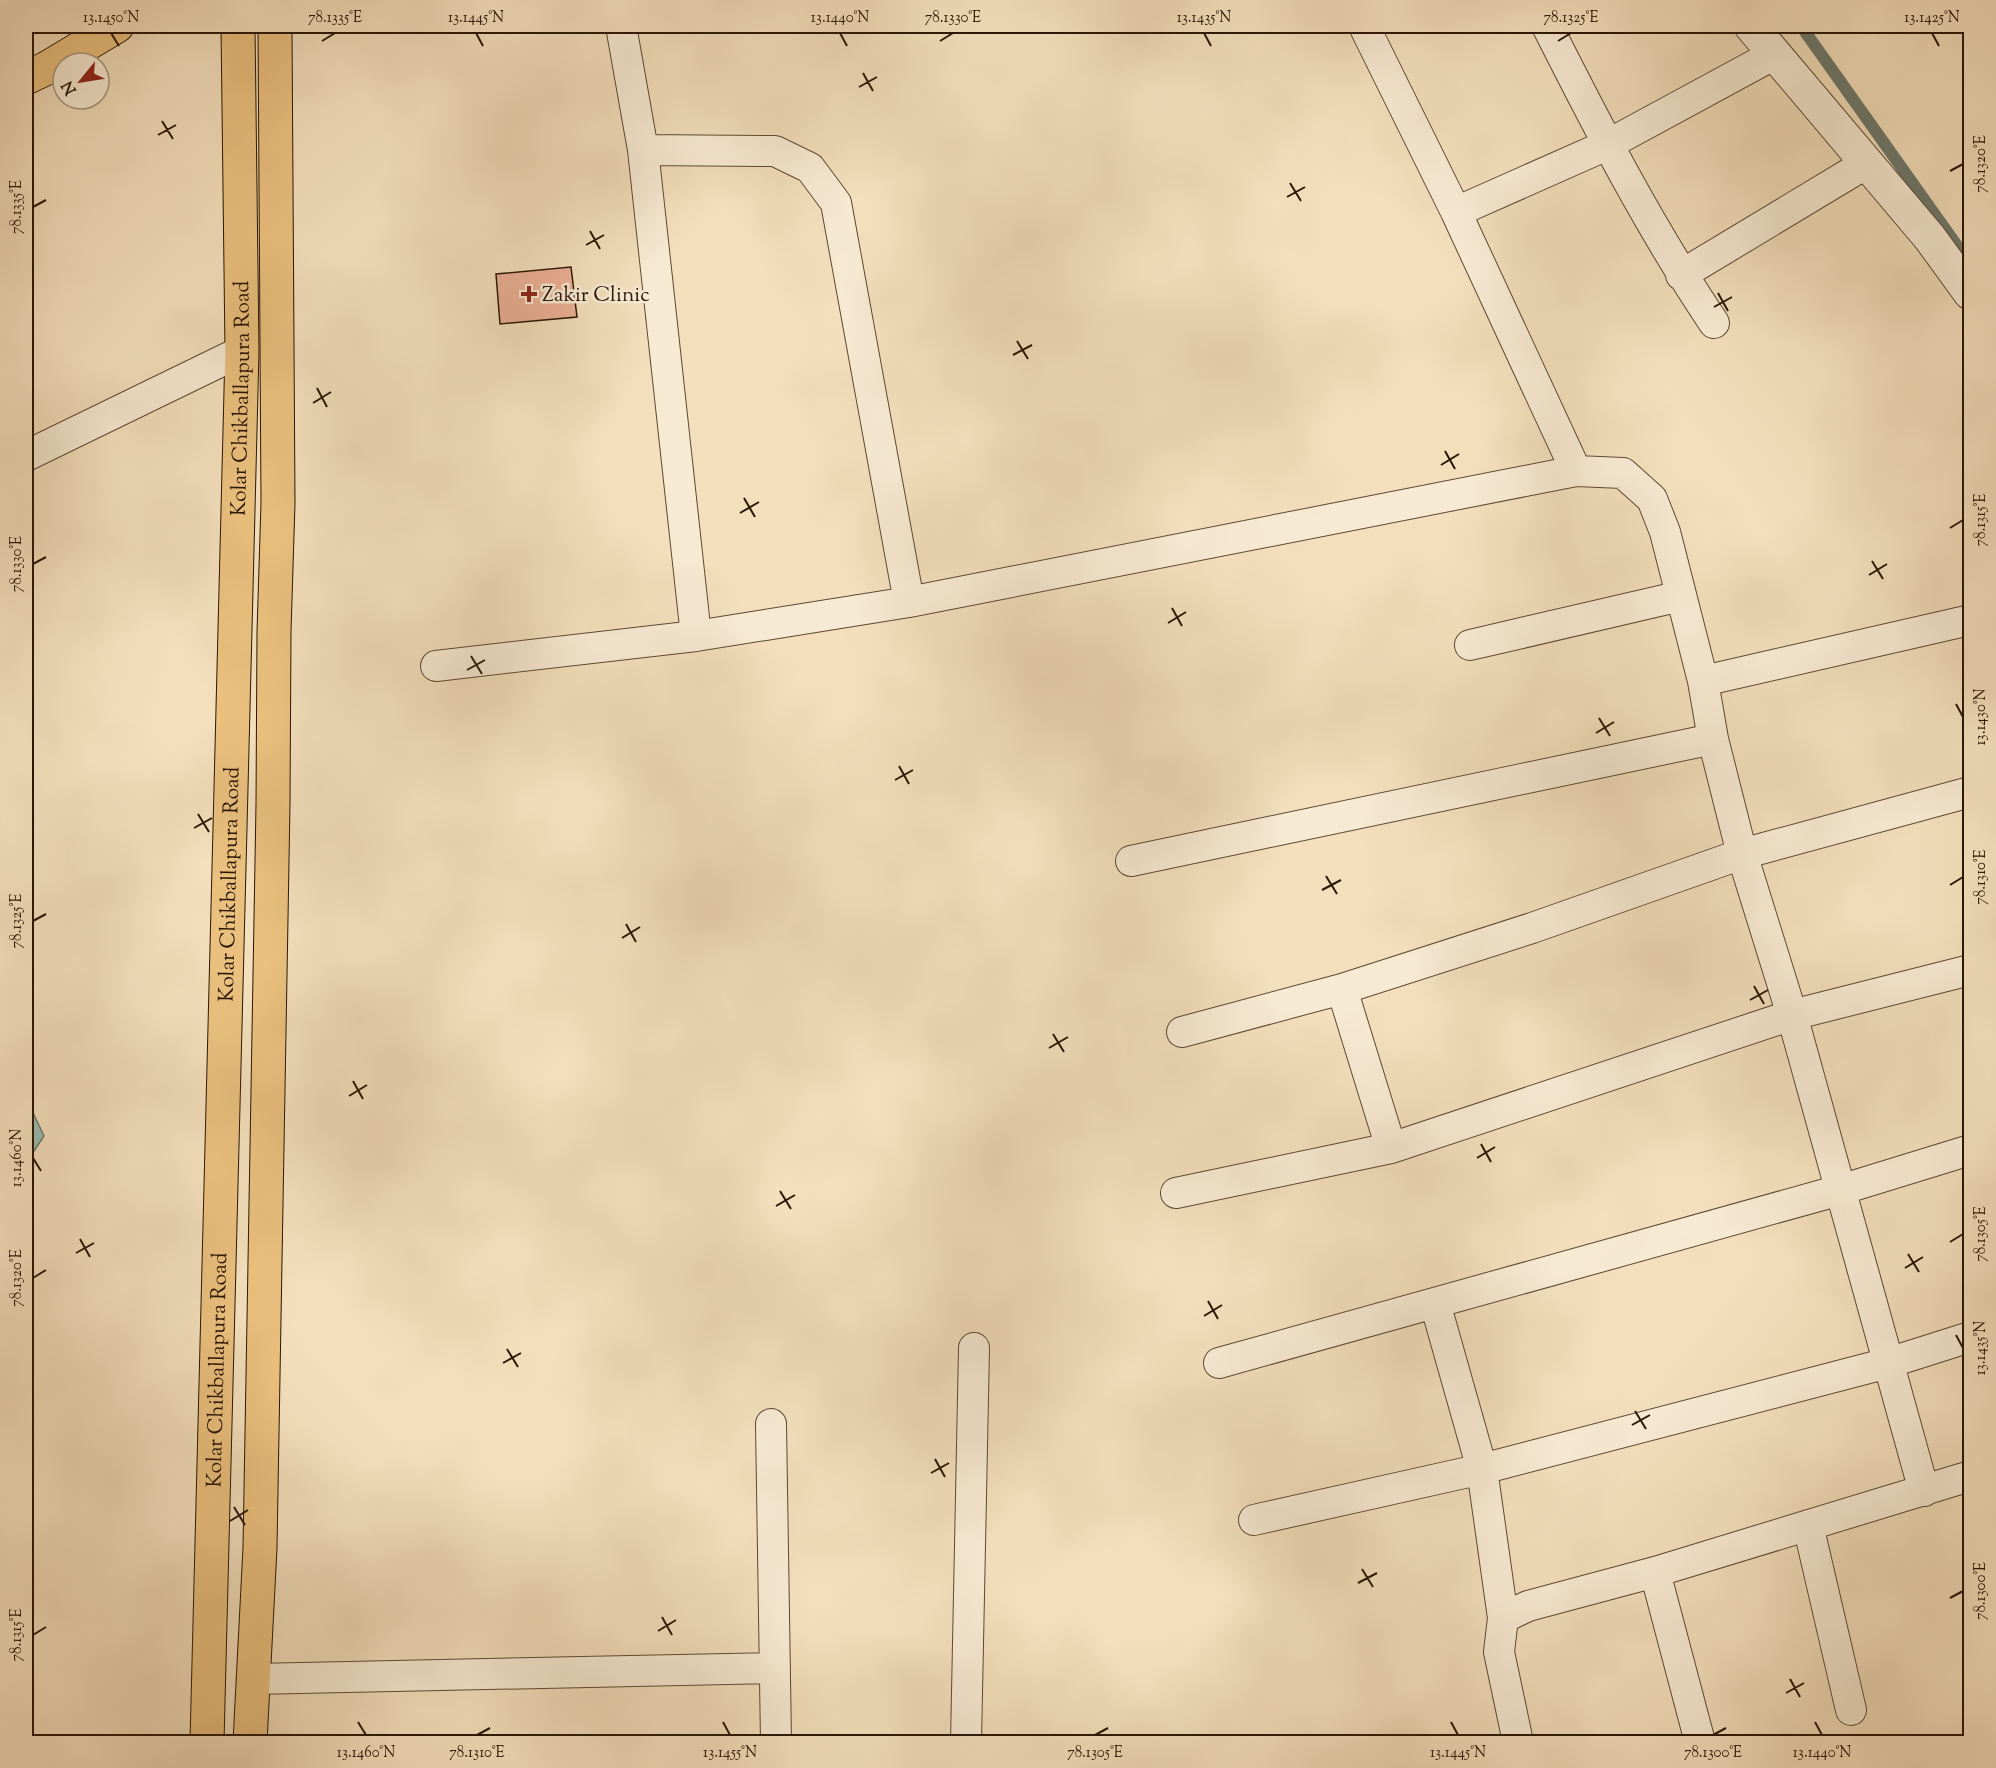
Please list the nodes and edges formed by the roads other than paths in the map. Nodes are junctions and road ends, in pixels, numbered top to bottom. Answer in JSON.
{"nodes":[{"id":1,"x":117,"y":26,"type":"edge"},
{"id":2,"x":238,"y":26,"type":"edge"},
{"id":3,"x":275,"y":26,"type":"edge"},
{"id":4,"x":621,"y":26,"type":"edge"},
{"id":5,"x":1364,"y":26,"type":"edge"},
{"id":6,"x":1547,"y":26,"type":"edge"},
{"id":7,"x":1751,"y":26,"type":"edge"},
{"id":8,"x":1775,"y":54,"type":"junction"},
{"id":9,"x":26,"y":78,"type":"edge"},
{"id":10,"x":1607,"y":145,"type":"junction"},
{"id":11,"x":644,"y":150,"type":"junction"},
{"id":12,"x":1867,"y":163,"type":"junction"},
{"id":13,"x":1456,"y":212,"type":"junction"},
{"id":14,"x":1681,"y":275,"type":"junction"},
{"id":15,"x":1971,"y":293,"type":"edge"},
{"id":16,"x":1714,"y":323,"type":"dead end"},
{"id":17,"x":242,"y":351,"type":"junction"},
{"id":18,"x":26,"y":456,"type":"edge"},
{"id":19,"x":1576,"y":471,"type":"junction"},
{"id":20,"x":1681,"y":596,"type":"junction"},
{"id":21,"x":909,"y":602,"type":"junction"},
{"id":22,"x":1971,"y":620,"type":"edge"},
{"id":23,"x":696,"y":636,"type":"junction"},
{"id":24,"x":1470,"y":645,"type":"dead end"},
{"id":25,"x":436,"y":666,"type":"dead end"},
{"id":26,"x":1703,"y":681,"type":"junction"},
{"id":27,"x":1713,"y":739,"type":"junction"},
{"id":28,"x":1971,"y":792,"type":"edge"},
{"id":29,"x":1742,"y":854,"type":"junction"},
{"id":30,"x":1131,"y":861,"type":"dead end"},
{"id":31,"x":1971,"y":969,"type":"edge"},
{"id":32,"x":1342,"y":989,"type":"junction"},
{"id":33,"x":1792,"y":1015,"type":"junction"},
{"id":34,"x":1182,"y":1032,"type":"dead end"},
{"id":35,"x":1391,"y":1148,"type":"junction"},
{"id":36,"x":1971,"y":1150,"type":"edge"},
{"id":37,"x":1840,"y":1190,"type":"junction"},
{"id":38,"x":1176,"y":1193,"type":"dead end"},
{"id":39,"x":1435,"y":1303,"type":"junction"},
{"id":40,"x":1971,"y":1337,"type":"edge"},
{"id":41,"x":974,"y":1348,"type":"dead end"},
{"id":42,"x":1219,"y":1363,"type":"dead end"},
{"id":43,"x":1888,"y":1363,"type":"junction"},
{"id":44,"x":771,"y":1424,"type":"dead end"},
{"id":45,"x":1482,"y":1469,"type":"junction"},
{"id":46,"x":1969,"y":1483,"type":"edge"},
{"id":47,"x":1924,"y":1491,"type":"junction"},
{"id":48,"x":1254,"y":1520,"type":"dead end"},
{"id":49,"x":1808,"y":1525,"type":"junction"},
{"id":50,"x":1655,"y":1572,"type":"junction"},
{"id":51,"x":1503,"y":1618,"type":"junction"},
{"id":52,"x":775,"y":1668,"type":"junction"},
{"id":53,"x":253,"y":1679,"type":"junction"},
{"id":54,"x":1851,"y":1710,"type":"dead end"},
{"id":55,"x":1700,"y":1742,"type":"edge"},
{"id":56,"x":207,"y":1743,"type":"edge"},
{"id":57,"x":250,"y":1743,"type":"edge"},
{"id":58,"x":776,"y":1743,"type":"edge"},
{"id":59,"x":966,"y":1743,"type":"edge"},
{"id":60,"x":1518,"y":1743,"type":"edge"}],
"edges":[{"from":1,"to":9,"type":"main road"},
{"from":2,"to":17,"type":"main road","name":"Kolar Chikballapura Road"},
{"from":3,"to":53,"type":"main road","name":"Kolar Chikballapura Road"},
{"from":4,"to":11,"type":"street"},
{"from":5,"to":13,"type":"street"},
{"from":6,"to":10,"type":"street"},
{"from":7,"to":8,"type":"street"},
{"from":8,"to":10,"type":"street"},
{"from":8,"to":12,"type":"street"},
{"from":10,"to":13,"type":"street"},
{"from":10,"to":14,"type":"street"},
{"from":11,"to":21,"type":"street"},
{"from":11,"to":23,"type":"street"},
{"from":12,"to":14,"type":"street"},
{"from":12,"to":15,"type":"street"},
{"from":13,"to":19,"type":"street"},
{"from":14,"to":16,"type":"street"},
{"from":17,"to":18,"type":"street"},
{"from":17,"to":56,"type":"main road","name":"Kolar Chikballapura Road"},
{"from":19,"to":20,"type":"street"},
{"from":19,"to":21,"type":"street"},
{"from":20,"to":24,"type":"street"},
{"from":20,"to":26,"type":"street"},
{"from":21,"to":23,"type":"street"},
{"from":22,"to":26,"type":"street"},
{"from":23,"to":25,"type":"street"},
{"from":26,"to":27,"type":"street"},
{"from":27,"to":29,"type":"street"},
{"from":27,"to":30,"type":"street"},
{"from":28,"to":29,"type":"street"},
{"from":29,"to":32,"type":"street"},
{"from":29,"to":33,"type":"street"},
{"from":31,"to":33,"type":"street"},
{"from":32,"to":34,"type":"street"},
{"from":32,"to":35,"type":"street"},
{"from":33,"to":35,"type":"street"},
{"from":33,"to":37,"type":"street"},
{"from":35,"to":38,"type":"street"},
{"from":36,"to":37,"type":"street"},
{"from":37,"to":39,"type":"street"},
{"from":37,"to":43,"type":"street"},
{"from":39,"to":42,"type":"street"},
{"from":39,"to":45,"type":"street"},
{"from":40,"to":43,"type":"street"},
{"from":41,"to":59,"type":"street"},
{"from":43,"to":45,"type":"street"},
{"from":43,"to":47,"type":"street"},
{"from":44,"to":52,"type":"street"},
{"from":45,"to":48,"type":"street"},
{"from":45,"to":51,"type":"street"},
{"from":46,"to":47,"type":"street"},
{"from":47,"to":49,"type":"street"},
{"from":49,"to":50,"type":"street"},
{"from":49,"to":54,"type":"street"},
{"from":50,"to":51,"type":"street"},
{"from":50,"to":55,"type":"street"},
{"from":51,"to":60,"type":"street"},
{"from":52,"to":53,"type":"street"},
{"from":52,"to":58,"type":"street"},
{"from":53,"to":57,"type":"main road","name":"Kolar Chikballapura Road"}]}
